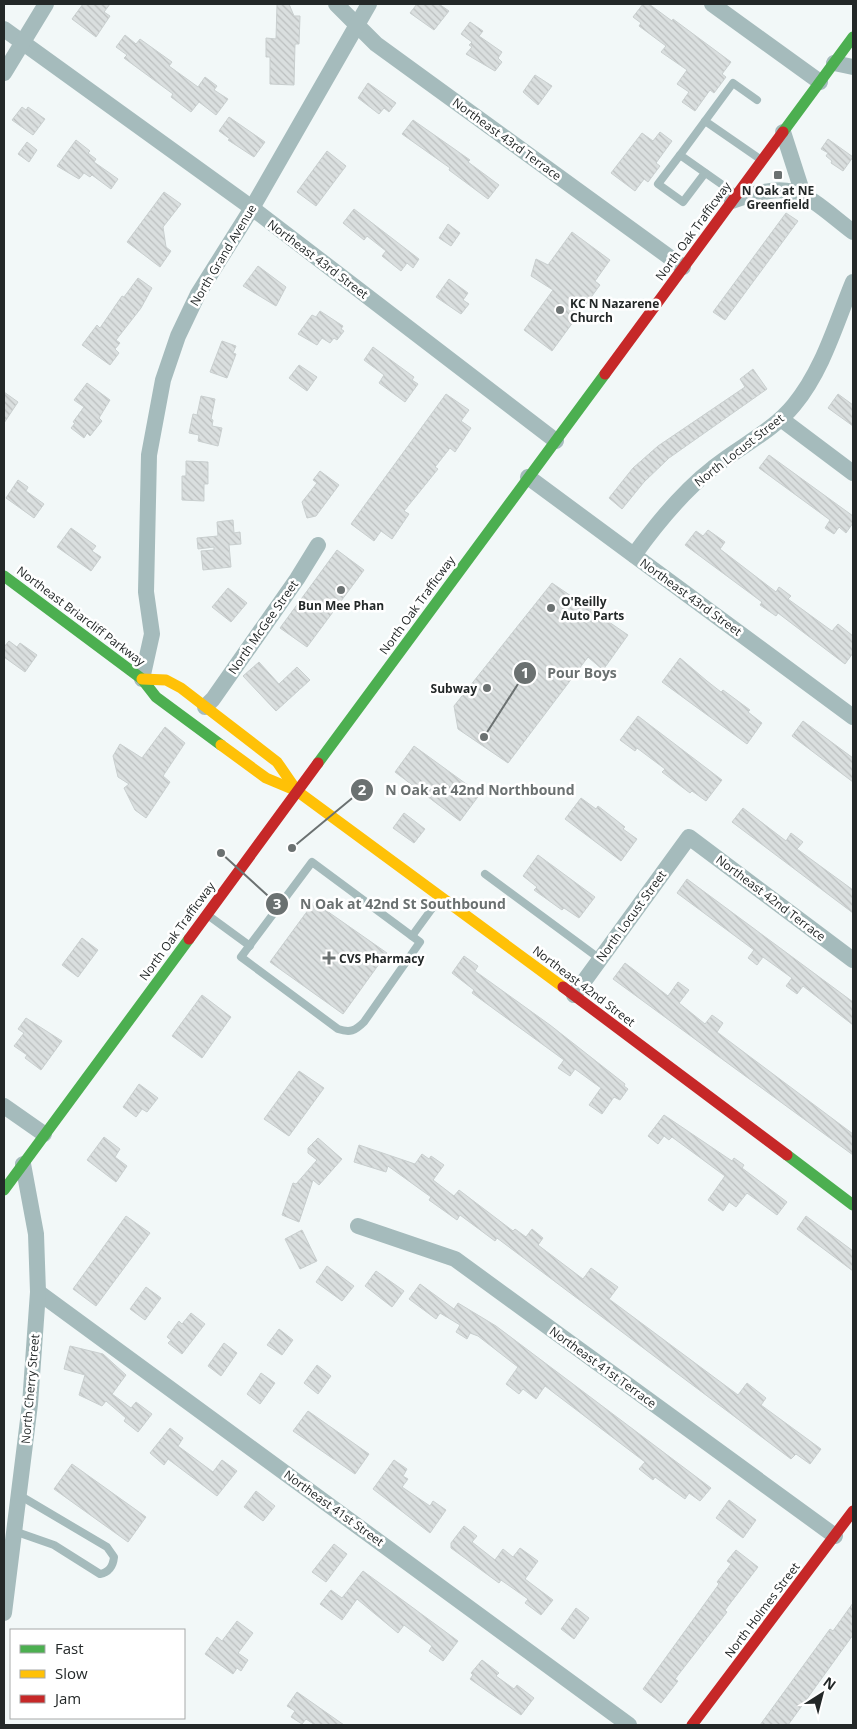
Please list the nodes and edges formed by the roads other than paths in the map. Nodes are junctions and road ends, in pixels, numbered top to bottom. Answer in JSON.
{"nodes":[{"id":1,"x":46,"y":4,"type":"edge"},
{"id":2,"x":336,"y":4,"type":"edge"},
{"id":3,"x":369,"y":4,"type":"edge"},
{"id":4,"x":712,"y":4,"type":"edge"},
{"id":5,"x":356,"y":26,"type":"junction"},
{"id":6,"x":4,"y":29,"type":"edge"},
{"id":7,"x":853,"y":37,"type":"edge"},
{"id":8,"x":23,"y":44,"type":"junction"},
{"id":9,"x":834,"y":63,"type":"junction"},
{"id":10,"x":853,"y":67,"type":"edge"},
{"id":11,"x":4,"y":73,"type":"edge"},
{"id":12,"x":820,"y":82,"type":"junction"},
{"id":13,"x":757,"y":100,"type":"dead end"},
{"id":14,"x":705,"y":121,"type":"junction"},
{"id":15,"x":783,"y":132,"type":"junction"},
{"id":16,"x":680,"y":155,"type":"junction"},
{"id":17,"x":762,"y":160,"type":"junction"},
{"id":18,"x":705,"y":173,"type":"junction"},
{"id":19,"x":803,"y":194,"type":"junction"},
{"id":20,"x":734,"y":198,"type":"junction"},
{"id":21,"x":252,"y":208,"type":"junction"},
{"id":22,"x":853,"y":232,"type":"edge"},
{"id":23,"x":684,"y":267,"type":"junction"},
{"id":24,"x":853,"y":282,"type":"edge"},
{"id":25,"x":781,"y":419,"type":"junction"},
{"id":26,"x":556,"y":441,"type":"junction"},
{"id":27,"x":853,"y":473,"type":"edge"},
{"id":28,"x":528,"y":477,"type":"junction"},
{"id":29,"x":318,"y":545,"type":"dead end"},
{"id":30,"x":634,"y":555,"type":"junction"},
{"id":31,"x":4,"y":576,"type":"edge"},
{"id":32,"x":142,"y":679,"type":"junction"},
{"id":33,"x":205,"y":707,"type":"junction"},
{"id":34,"x":853,"y":717,"type":"edge"},
{"id":35,"x":297,"y":791,"type":"junction"},
{"id":36,"x":689,"y":837,"type":"joint"},
{"id":37,"x":484,"y":874,"type":"dead end"},
{"id":38,"x":441,"y":897,"type":"junction"},
{"id":39,"x":207,"y":914,"type":"junction"},
{"id":40,"x":412,"y":936,"type":"junction"},
{"id":41,"x":250,"y":946,"type":"junction"},
{"id":42,"x":600,"y":959,"type":"junction"},
{"id":43,"x":853,"y":960,"type":"edge"},
{"id":44,"x":574,"y":995,"type":"junction"},
{"id":45,"x":4,"y":1106,"type":"edge"},
{"id":46,"x":44,"y":1134,"type":"junction"},
{"id":47,"x":23,"y":1164,"type":"junction"},
{"id":48,"x":4,"y":1190,"type":"edge"},
{"id":49,"x":853,"y":1205,"type":"edge"},
{"id":50,"x":358,"y":1226,"type":"dead end"},
{"id":51,"x":38,"y":1292,"type":"junction"},
{"id":52,"x":19,"y":1494,"type":"junction"},
{"id":53,"x":853,"y":1511,"type":"edge"},
{"id":54,"x":14,"y":1531,"type":"junction"},
{"id":55,"x":835,"y":1536,"type":"junction"},
{"id":56,"x":4,"y":1613,"type":"edge"},
{"id":57,"x":629,"y":1725,"type":"edge"},
{"id":58,"x":692,"y":1725,"type":"edge"}],
"edges":[{"from":1,"to":8,"type":"street"},
{"from":2,"to":5,"type":"street","name":"Northeast 43rd Terrace"},
{"from":3,"to":5,"type":"street","name":"North Grand Avenue"},
{"from":4,"to":12,"type":"street"},
{"from":5,"to":21,"type":"street","name":"North Grand Avenue"},
{"from":5,"to":23,"type":"street","name":"Northeast 43rd Terrace"},
{"from":6,"to":8,"type":"street","name":"Northeast 43rd Street"},
{"from":7,"to":9,"type":"main road","name":"North Oak Trafficway"},
{"from":8,"to":11,"type":"street"},
{"from":8,"to":21,"type":"street","name":"Northeast 43rd Street"},
{"from":9,"to":10,"type":"street"},
{"from":9,"to":12,"type":"main road","name":"North Oak Trafficway"},
{"from":12,"to":15,"type":"main road","name":"North Oak Trafficway"},
{"from":13,"to":14,"type":"lane"},
{"from":14,"to":16,"type":"lane"},
{"from":14,"to":17,"type":"lane"},
{"from":15,"to":17,"type":"main road","name":"North Oak Trafficway"},
{"from":15,"to":19,"type":"street"},
{"from":16,"to":18,"type":"lane"},
{"from":16,"to":18,"type":"lane"},
{"from":17,"to":20,"type":"main road","name":"North Oak Trafficway"},
{"from":18,"to":20,"type":"lane"},
{"from":19,"to":20,"type":"street"},
{"from":19,"to":22,"type":"street"},
{"from":20,"to":23,"type":"main road","name":"North Oak Trafficway"},
{"from":21,"to":26,"type":"street","name":"Northeast 43rd Street"},
{"from":21,"to":32,"type":"street","name":"North Grand Avenue"},
{"from":23,"to":26,"type":"main road","name":"North Oak Trafficway"},
{"from":24,"to":25,"type":"street","name":"North Locust Street"},
{"from":25,"to":27,"type":"street"},
{"from":25,"to":30,"type":"street","name":"North Locust Street"},
{"from":26,"to":28,"type":"main road","name":"North Oak Trafficway"},
{"from":28,"to":30,"type":"street","name":"Northeast 43rd Street"},
{"from":28,"to":35,"type":"main road","name":"North Oak Trafficway"},
{"from":29,"to":33,"type":"street","name":"North McGee Street"},
{"from":30,"to":34,"type":"street","name":"Northeast 43rd Street"},
{"from":31,"to":32,"type":"main road","name":"Northeast Briarcliff Parkway"},
{"from":32,"to":33,"type":"main road","name":"Northeast Briarcliff Parkway"},
{"from":32,"to":35,"type":"main road","name":"Northeast Briarcliff Parkway"},
{"from":33,"to":35,"type":"main road","name":"Northeast Briarcliff Parkway"},
{"from":35,"to":38,"type":"main road","name":"Northeast 42nd Street"},
{"from":35,"to":39,"type":"main road","name":"North Oak Trafficway"},
{"from":36,"to":42,"type":"street","name":"North Locust Street"},
{"from":36,"to":43,"type":"street","name":"Northeast 42nd Terrace"},
{"from":37,"to":42,"type":"lane"},
{"from":38,"to":40,"type":"lane"},
{"from":38,"to":44,"type":"main road","name":"Northeast 42nd Street"},
{"from":39,"to":41,"type":"lane"},
{"from":39,"to":46,"type":"main road","name":"North Oak Trafficway"},
{"from":40,"to":41,"type":"lane"},
{"from":40,"to":41,"type":"lane"},
{"from":42,"to":44,"type":"street","name":"North Locust Street"},
{"from":44,"to":49,"type":"main road","name":"Northeast 42nd Street"},
{"from":45,"to":46,"type":"street"},
{"from":46,"to":47,"type":"main road","name":"North Oak Trafficway"},
{"from":47,"to":48,"type":"main road","name":"North Oak Trafficway"},
{"from":47,"to":51,"type":"street","name":"North Cherry Street"},
{"from":50,"to":55,"type":"street","name":"Northeast 41st Terrace"},
{"from":51,"to":52,"type":"street","name":"North Cherry Street"},
{"from":51,"to":57,"type":"street","name":"Northeast 41st Street"},
{"from":52,"to":54,"type":"street","name":"North Cherry Street"},
{"from":52,"to":54,"type":"lane"},
{"from":53,"to":55,"type":"main road","name":"North Holmes Street"},
{"from":54,"to":56,"type":"street","name":"North Cherry Street"},
{"from":55,"to":58,"type":"main road","name":"North Holmes Street"}]}
